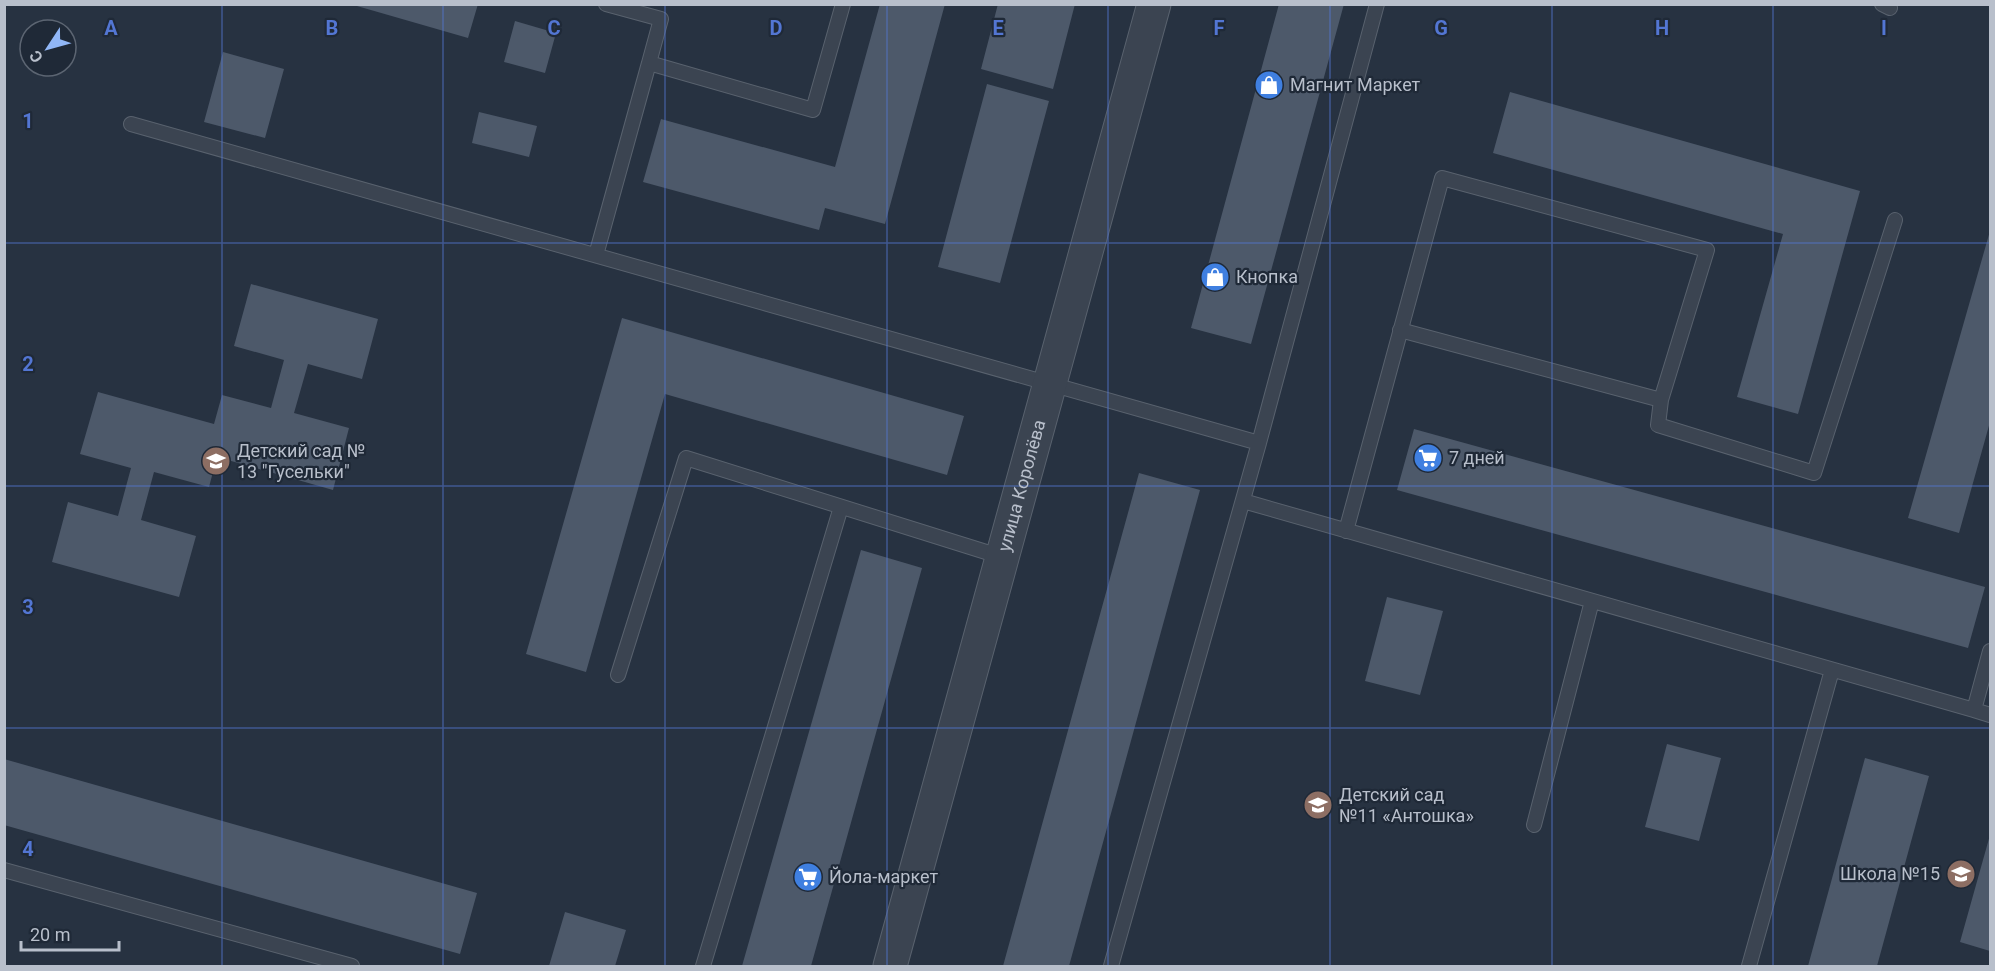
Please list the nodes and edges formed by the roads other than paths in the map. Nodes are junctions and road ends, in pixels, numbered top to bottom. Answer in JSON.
{"nodes":[{"id":1,"x":606,"y":4,"type":"edge"},
{"id":2,"x":843,"y":4,"type":"edge"},
{"id":3,"x":1154,"y":4,"type":"edge"},
{"id":4,"x":1377,"y":4,"type":"edge"},
{"id":5,"x":649,"y":63,"type":"junction"},
{"id":6,"x":131,"y":124,"type":"dead end"},
{"id":7,"x":1895,"y":220,"type":"dead end"},
{"id":8,"x":596,"y":255,"type":"junction"},
{"id":9,"x":1400,"y":330,"type":"junction"},
{"id":10,"x":1050,"y":383,"type":"junction"},
{"id":11,"x":1661,"y":399,"type":"junction"},
{"id":12,"x":1259,"y":443,"type":"junction"},
{"id":13,"x":1243,"y":501,"type":"junction"},
{"id":14,"x":841,"y":507,"type":"junction"},
{"id":15,"x":1346,"y":531,"type":"junction"},
{"id":16,"x":1002,"y":557,"type":"junction"},
{"id":17,"x":1592,"y":601,"type":"junction"},
{"id":18,"x":1990,"y":651,"type":"edge"},
{"id":19,"x":1832,"y":670,"type":"junction"},
{"id":20,"x":618,"y":675,"type":"dead end"},
{"id":21,"x":1974,"y":710,"type":"junction"},
{"id":22,"x":1990,"y":715,"type":"edge"},
{"id":23,"x":1534,"y":825,"type":"dead end"},
{"id":24,"x":4,"y":870,"type":"edge"},
{"id":25,"x":352,"y":966,"type":"edge"},
{"id":26,"x":703,"y":966,"type":"edge"},
{"id":27,"x":890,"y":966,"type":"edge"},
{"id":28,"x":1111,"y":966,"type":"edge"},
{"id":29,"x":1749,"y":966,"type":"edge"}],
"edges":[{"from":1,"to":5,"type":"lane"},
{"from":2,"to":5,"type":"lane"},
{"from":3,"to":10,"type":"street","name":"улица Королёва"},
{"from":4,"to":12,"type":"lane"},
{"from":5,"to":8,"type":"lane"},
{"from":6,"to":8,"type":"lane"},
{"from":7,"to":11,"type":"lane"},
{"from":8,"to":10,"type":"lane"},
{"from":9,"to":11,"type":"lane"},
{"from":9,"to":11,"type":"lane"},
{"from":9,"to":15,"type":"lane"},
{"from":10,"to":12,"type":"lane"},
{"from":10,"to":16,"type":"street","name":"улица Королёва"},
{"from":12,"to":13,"type":"lane"},
{"from":13,"to":15,"type":"lane"},
{"from":13,"to":28,"type":"lane"},
{"from":14,"to":16,"type":"lane"},
{"from":14,"to":20,"type":"lane"},
{"from":14,"to":26,"type":"lane"},
{"from":15,"to":17,"type":"lane"},
{"from":16,"to":27,"type":"street","name":"улица Королёва"},
{"from":17,"to":19,"type":"lane"},
{"from":17,"to":23,"type":"lane"},
{"from":18,"to":21,"type":"lane"},
{"from":19,"to":21,"type":"lane"},
{"from":19,"to":29,"type":"lane"},
{"from":21,"to":22,"type":"lane"},
{"from":24,"to":25,"type":"lane"}]}
